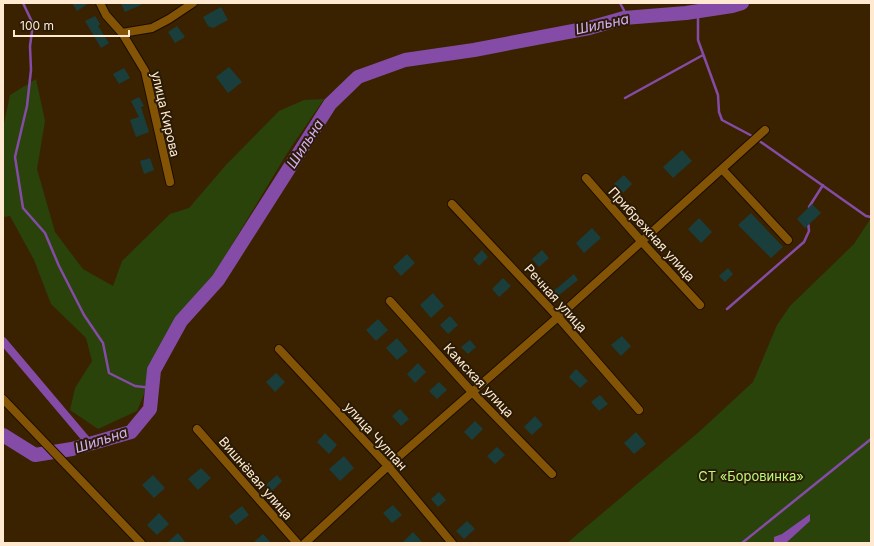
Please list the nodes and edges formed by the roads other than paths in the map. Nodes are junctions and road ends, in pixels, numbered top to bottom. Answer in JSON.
{"nodes":[{"id":1,"x":100,"y":3,"type":"edge"},
{"id":2,"x":193,"y":3,"type":"edge"},
{"id":3,"x":122,"y":33,"type":"junction"},
{"id":4,"x":765,"y":130,"type":"dead end"},
{"id":5,"x":722,"y":169,"type":"junction"},
{"id":6,"x":586,"y":178,"type":"dead end"},
{"id":7,"x":170,"y":182,"type":"dead end"},
{"id":8,"x":452,"y":204,"type":"dead end"},
{"id":9,"x":788,"y":240,"type":"dead end"},
{"id":10,"x":642,"y":242,"type":"junction"},
{"id":11,"x":390,"y":301,"type":"dead end"},
{"id":12,"x":700,"y":305,"type":"dead end"},
{"id":13,"x":558,"y":317,"type":"junction"},
{"id":14,"x":279,"y":349,"type":"dead end"},
{"id":15,"x":472,"y":392,"type":"junction"},
{"id":16,"x":3,"y":399,"type":"edge"},
{"id":17,"x":639,"y":410,"type":"dead end"},
{"id":18,"x":197,"y":429,"type":"dead end"},
{"id":19,"x":388,"y":466,"type":"junction"},
{"id":20,"x":552,"y":474,"type":"dead end"},
{"id":21,"x":141,"y":543,"type":"edge"},
{"id":22,"x":297,"y":543,"type":"edge"},
{"id":23,"x":305,"y":543,"type":"edge"},
{"id":24,"x":452,"y":543,"type":"edge"}],
"edges":[{"from":1,"to":3,"type":"street","name":"улица Кирова"},
{"from":2,"to":3,"type":"street"},
{"from":3,"to":7,"type":"street","name":"улица Кирова"},
{"from":4,"to":5,"type":"street"},
{"from":5,"to":9,"type":"street"},
{"from":5,"to":10,"type":"street"},
{"from":6,"to":10,"type":"street","name":"Прибрежная улица"},
{"from":8,"to":13,"type":"street","name":"Речная улица"},
{"from":10,"to":12,"type":"street","name":"Прибрежная улица"},
{"from":10,"to":13,"type":"street"},
{"from":11,"to":15,"type":"street","name":"Камская улица"},
{"from":13,"to":15,"type":"street"},
{"from":13,"to":17,"type":"street","name":"Речная улица"},
{"from":14,"to":19,"type":"street","name":"улица Чулпан"},
{"from":15,"to":19,"type":"street"},
{"from":15,"to":20,"type":"street","name":"Камская улица"},
{"from":16,"to":21,"type":"street"},
{"from":18,"to":22,"type":"street","name":"Вишнёвая улица"},
{"from":19,"to":23,"type":"street"},
{"from":19,"to":24,"type":"street","name":"улица Чулпан"}]}
